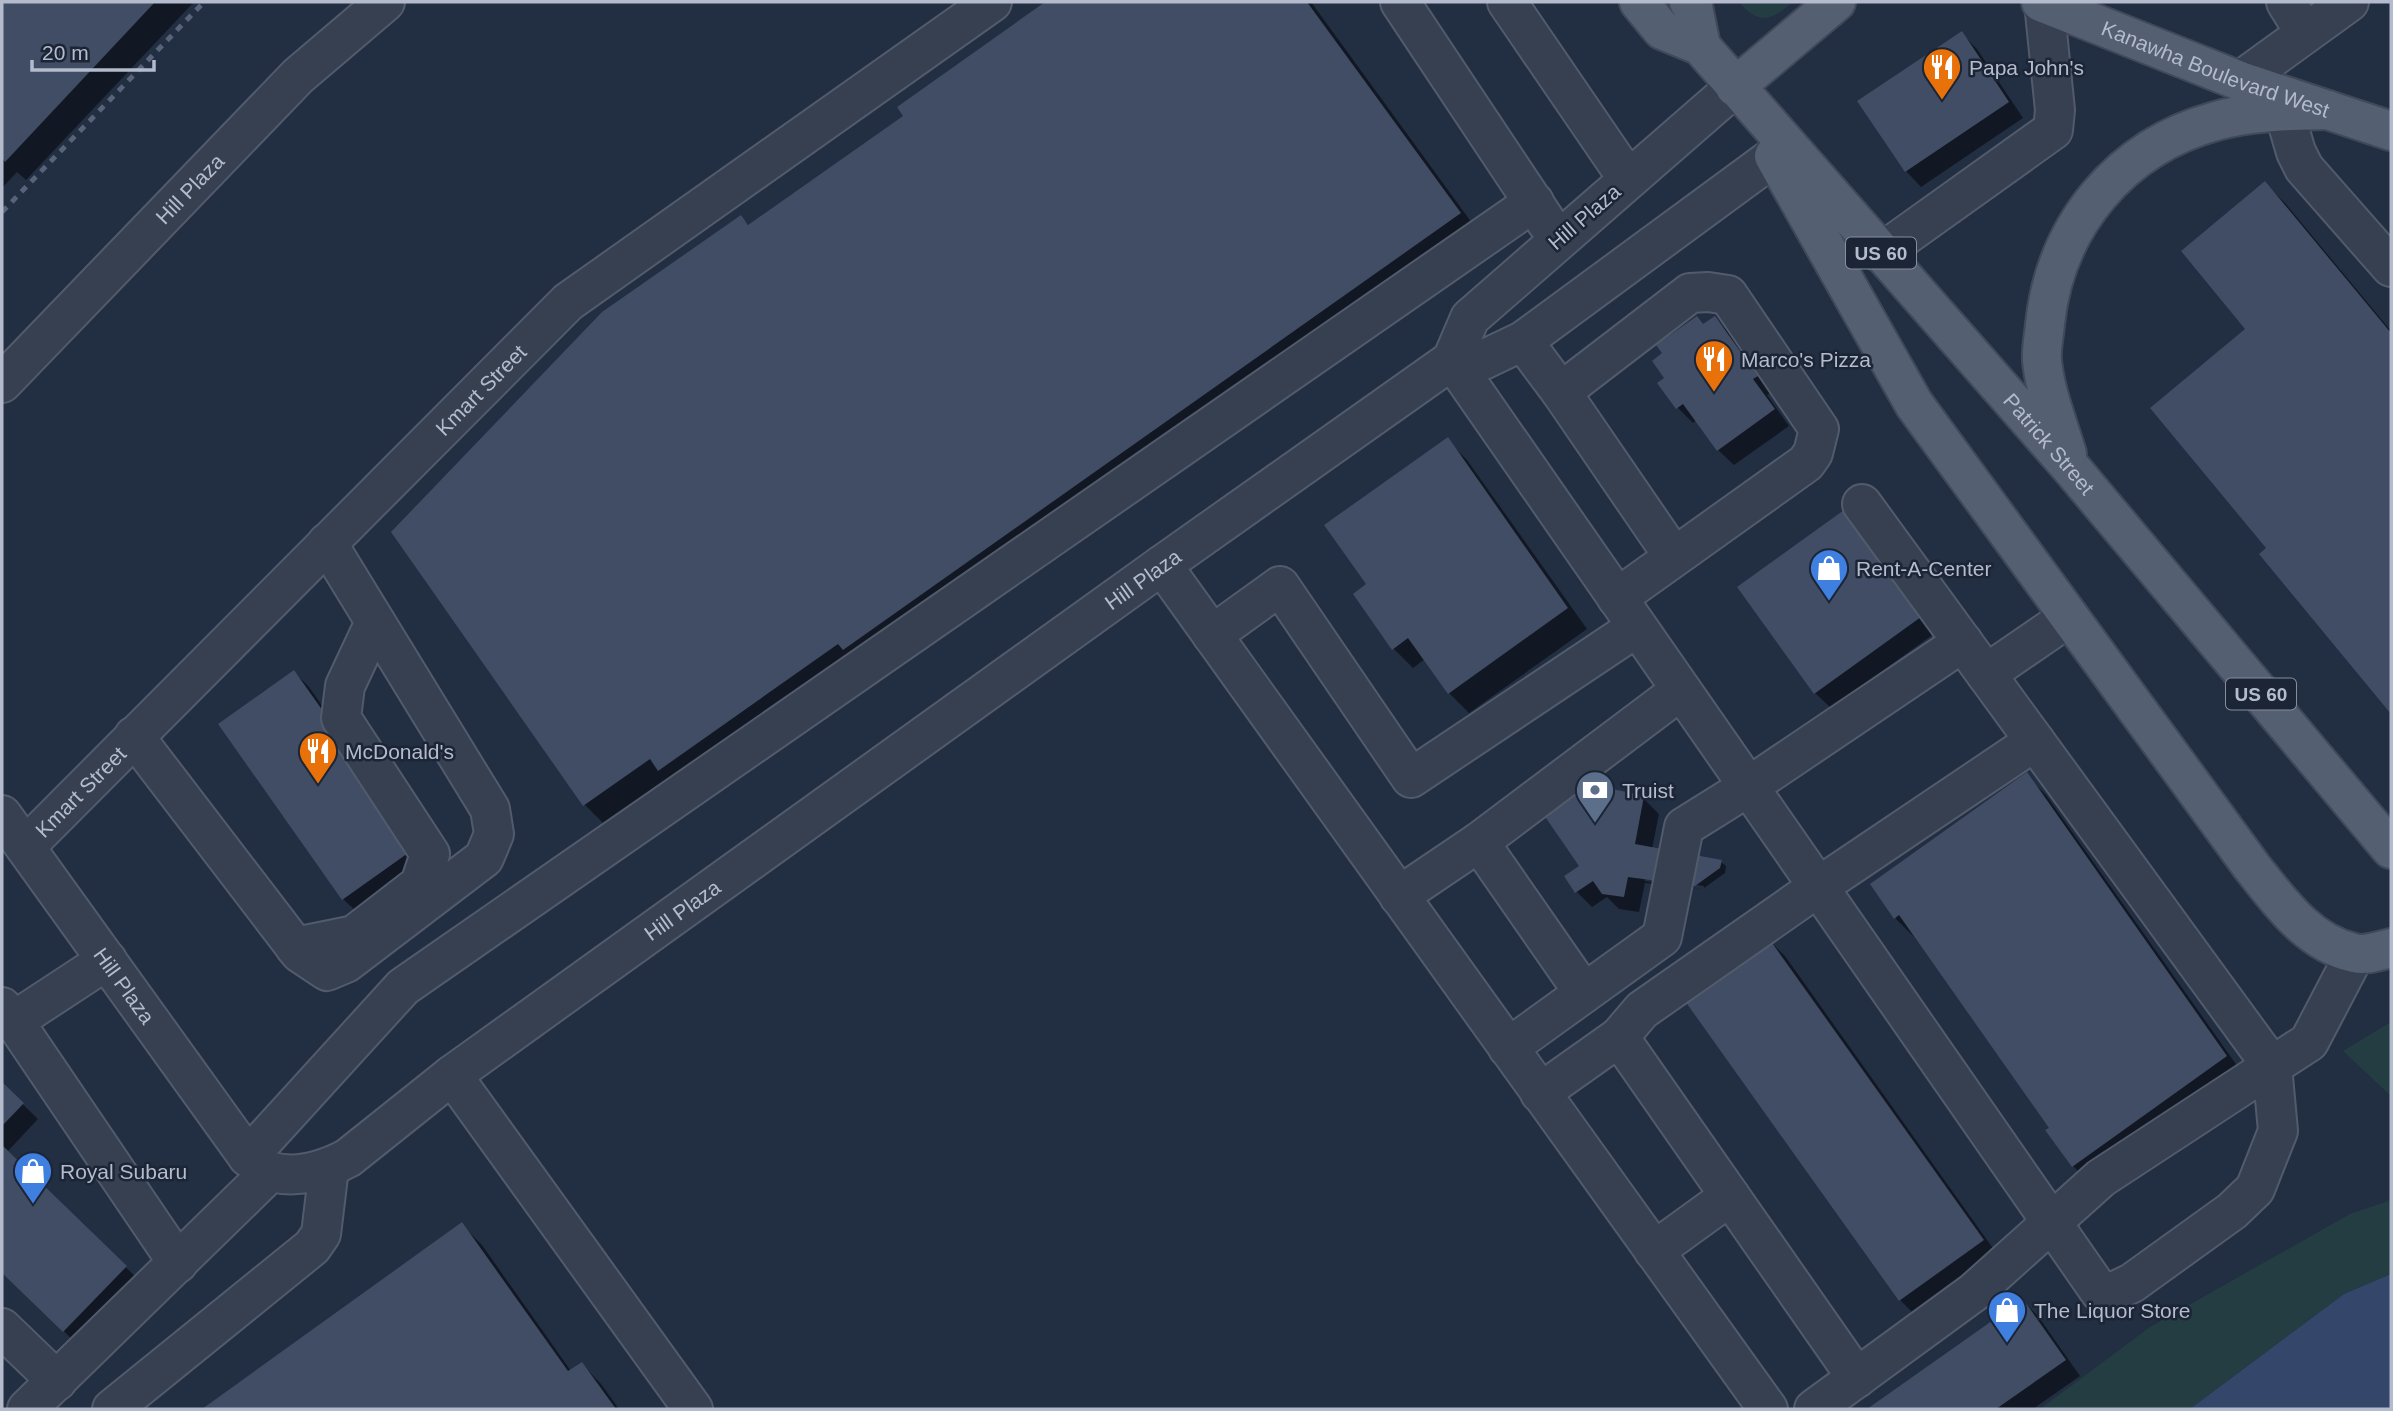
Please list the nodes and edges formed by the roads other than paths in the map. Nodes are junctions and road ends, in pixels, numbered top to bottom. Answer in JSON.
{"nodes":[{"id":1,"x":385,"y":2,"type":"edge"},
{"id":2,"x":992,"y":2,"type":"edge"},
{"id":3,"x":1400,"y":2,"type":"edge"},
{"id":4,"x":1507,"y":2,"type":"edge"},
{"id":5,"x":1639,"y":2,"type":"edge"},
{"id":6,"x":1689,"y":2,"type":"edge"},
{"id":7,"x":1836,"y":2,"type":"edge"},
{"id":8,"x":2042,"y":2,"type":"edge"},
{"id":9,"x":2349,"y":2,"type":"edge"},
{"id":10,"x":2296,"y":18,"type":"edge"},
{"id":11,"x":1700,"y":46,"type":"junction"},
{"id":12,"x":2240,"y":81,"type":"junction"},
{"id":13,"x":1735,"y":87,"type":"junction"},
{"id":14,"x":2328,"y":110,"type":"junction"},
{"id":15,"x":2284,"y":111,"type":"junction"},
{"id":16,"x":2391,"y":131,"type":"edge"},
{"id":17,"x":1780,"y":151,"type":"junction"},
{"id":18,"x":1628,"y":179,"type":"junction"},
{"id":19,"x":1534,"y":202,"type":"junction"},
{"id":20,"x":2375,"y":235,"type":"edge"},
{"id":21,"x":1558,"y":240,"type":"junction"},
{"id":22,"x":1881,"y":253,"type":"junction"},
{"id":23,"x":2391,"y":267,"type":"edge"},
{"id":24,"x":1522,"y":341,"type":"junction"},
{"id":25,"x":1452,"y":360,"type":"junction"},
{"id":26,"x":2,"y":383,"type":"edge"},
{"id":27,"x":1561,"y":392,"type":"junction"},
{"id":28,"x":2072,"y":469,"type":"junction"},
{"id":29,"x":1862,"y":503,"type":"dead end"},
{"id":30,"x":327,"y":543,"type":"junction"},
{"id":31,"x":1674,"y":557,"type":"junction"},
{"id":32,"x":1162,"y":565,"type":"junction"},
{"id":33,"x":1627,"y":612,"type":"junction"},
{"id":34,"x":2069,"y":617,"type":"junction"},
{"id":35,"x":375,"y":622,"type":"junction"},
{"id":36,"x":1212,"y":635,"type":"junction"},
{"id":37,"x":1963,"y":642,"type":"junction"},
{"id":38,"x":1986,"y":674,"type":"junction"},
{"id":39,"x":1681,"y":690,"type":"junction"},
{"id":40,"x":134,"y":736,"type":"junction"},
{"id":41,"x":2035,"y":741,"type":"junction"},
{"id":42,"x":1748,"y":787,"type":"junction"},
{"id":43,"x":2,"y":815,"type":"edge"},
{"id":44,"x":1479,"y":842,"type":"junction"},
{"id":45,"x":26,"y":846,"type":"junction"},
{"id":46,"x":2391,"y":849,"type":"edge"},
{"id":47,"x":1818,"y":887,"type":"junction"},
{"id":48,"x":1399,"y":896,"type":"junction"},
{"id":49,"x":295,"y":947,"type":"junction"},
{"id":50,"x":2373,"y":951,"type":"edge"},
{"id":51,"x":107,"y":960,"type":"junction"},
{"id":52,"x":1584,"y":993,"type":"junction"},
{"id":53,"x":8,"y":1014,"type":"edge"},
{"id":54,"x":1619,"y":1037,"type":"junction"},
{"id":55,"x":1508,"y":1048,"type":"junction"},
{"id":56,"x":2272,"y":1066,"type":"junction"},
{"id":57,"x":452,"y":1075,"type":"junction"},
{"id":58,"x":1541,"y":1093,"type":"junction"},
{"id":59,"x":259,"y":1165,"type":"junction"},
{"id":60,"x":329,"y":1168,"type":"junction"},
{"id":61,"x":1730,"y":1196,"type":"junction"},
{"id":62,"x":2052,"y":1223,"type":"junction"},
{"id":63,"x":1654,"y":1251,"type":"junction"},
{"id":64,"x":178,"y":1263,"type":"junction"},
{"id":65,"x":2,"y":1328,"type":"edge"},
{"id":66,"x":1857,"y":1378,"type":"junction"},
{"id":67,"x":57,"y":1381,"type":"junction"},
{"id":68,"x":27,"y":1409,"type":"edge"},
{"id":69,"x":112,"y":1409,"type":"edge"},
{"id":70,"x":693,"y":1409,"type":"edge"},
{"id":71,"x":1768,"y":1409,"type":"edge"},
{"id":72,"x":1814,"y":1409,"type":"edge"}],
"edges":[{"from":1,"to":26,"type":"street","name":"Hill Plaza"},
{"from":2,"to":30,"type":"street","name":"Kmart Street"},
{"from":3,"to":19,"type":"street"},
{"from":4,"to":18,"type":"street"},
{"from":5,"to":11,"type":"main road"},
{"from":6,"to":11,"type":"main road"},
{"from":7,"to":13,"type":"main road"},
{"from":8,"to":12,"type":"main road","name":"Kanawha Boulevard West"},
{"from":8,"to":22,"type":"street"},
{"from":9,"to":10,"type":"street"},
{"from":10,"to":12,"type":"street"},
{"from":11,"to":13,"type":"main road"},
{"from":12,"to":14,"type":"main road","name":"Kanawha Boulevard West"},
{"from":13,"to":17,"type":"main road"},
{"from":13,"to":18,"type":"street","name":"Hill Plaza"},
{"from":14,"to":15,"type":"main road"},
{"from":14,"to":16,"type":"main road","name":"Kanawha Boulevard West"},
{"from":15,"to":20,"type":"street"},
{"from":15,"to":28,"type":"main road"},
{"from":17,"to":22,"type":"main road","name":"Patrick Street","number":"US 60"},
{"from":17,"to":24,"type":"street"},
{"from":17,"to":34,"type":"main road"},
{"from":18,"to":21,"type":"street","name":"Hill Plaza"},
{"from":19,"to":21,"type":"street"},
{"from":19,"to":59,"type":"street"},
{"from":20,"to":23,"type":"street"},
{"from":21,"to":25,"type":"street","name":"Hill Plaza"},
{"from":22,"to":28,"type":"main road","name":"Patrick Street","number":"US 60"},
{"from":24,"to":25,"type":"street"},
{"from":24,"to":27,"type":"street"},
{"from":25,"to":32,"type":"street","name":"Hill Plaza"},
{"from":25,"to":33,"type":"street"},
{"from":27,"to":31,"type":"street"},
{"from":27,"to":31,"type":"street"},
{"from":28,"to":46,"type":"main road","name":"Patrick Street","number":"US 60"},
{"from":29,"to":37,"type":"street"},
{"from":30,"to":35,"type":"street"},
{"from":30,"to":40,"type":"street","name":"Kmart Street"},
{"from":31,"to":33,"type":"street"},
{"from":32,"to":36,"type":"street"},
{"from":32,"to":57,"type":"street","name":"Hill Plaza"},
{"from":33,"to":36,"type":"street"},
{"from":33,"to":39,"type":"street"},
{"from":34,"to":38,"type":"street"},
{"from":34,"to":50,"type":"main road"},
{"from":35,"to":49,"type":"street"},
{"from":35,"to":49,"type":"street"},
{"from":36,"to":48,"type":"street"},
{"from":37,"to":38,"type":"street"},
{"from":37,"to":42,"type":"street"},
{"from":38,"to":41,"type":"street"},
{"from":39,"to":42,"type":"street"},
{"from":39,"to":44,"type":"street"},
{"from":40,"to":45,"type":"street","name":"Kmart Street"},
{"from":40,"to":49,"type":"street"},
{"from":41,"to":47,"type":"street"},
{"from":41,"to":56,"type":"street"},
{"from":42,"to":47,"type":"street"},
{"from":42,"to":52,"type":"street"},
{"from":43,"to":45,"type":"street","name":"Hill Plaza"},
{"from":44,"to":48,"type":"street"},
{"from":44,"to":52,"type":"street"},
{"from":45,"to":51,"type":"street","name":"Hill Plaza"},
{"from":47,"to":54,"type":"street"},
{"from":47,"to":62,"type":"street"},
{"from":48,"to":55,"type":"street"},
{"from":50,"to":56,"type":"street"},
{"from":51,"to":53,"type":"street"},
{"from":51,"to":59,"type":"street","name":"Hill Plaza"},
{"from":52,"to":55,"type":"street"},
{"from":53,"to":64,"type":"street"},
{"from":54,"to":58,"type":"street"},
{"from":54,"to":61,"type":"street"},
{"from":55,"to":58,"type":"street"},
{"from":56,"to":62,"type":"street"},
{"from":56,"to":62,"type":"street"},
{"from":57,"to":60,"type":"street","name":"Hill Plaza"},
{"from":57,"to":70,"type":"street"},
{"from":58,"to":63,"type":"street"},
{"from":59,"to":60,"type":"street","name":"Hill Plaza"},
{"from":59,"to":64,"type":"street"},
{"from":60,"to":69,"type":"street"},
{"from":61,"to":63,"type":"street"},
{"from":61,"to":66,"type":"street"},
{"from":62,"to":66,"type":"street"},
{"from":63,"to":71,"type":"street"},
{"from":64,"to":67,"type":"street"},
{"from":65,"to":67,"type":"street"},
{"from":66,"to":72,"type":"street"},
{"from":67,"to":68,"type":"street"}]}
